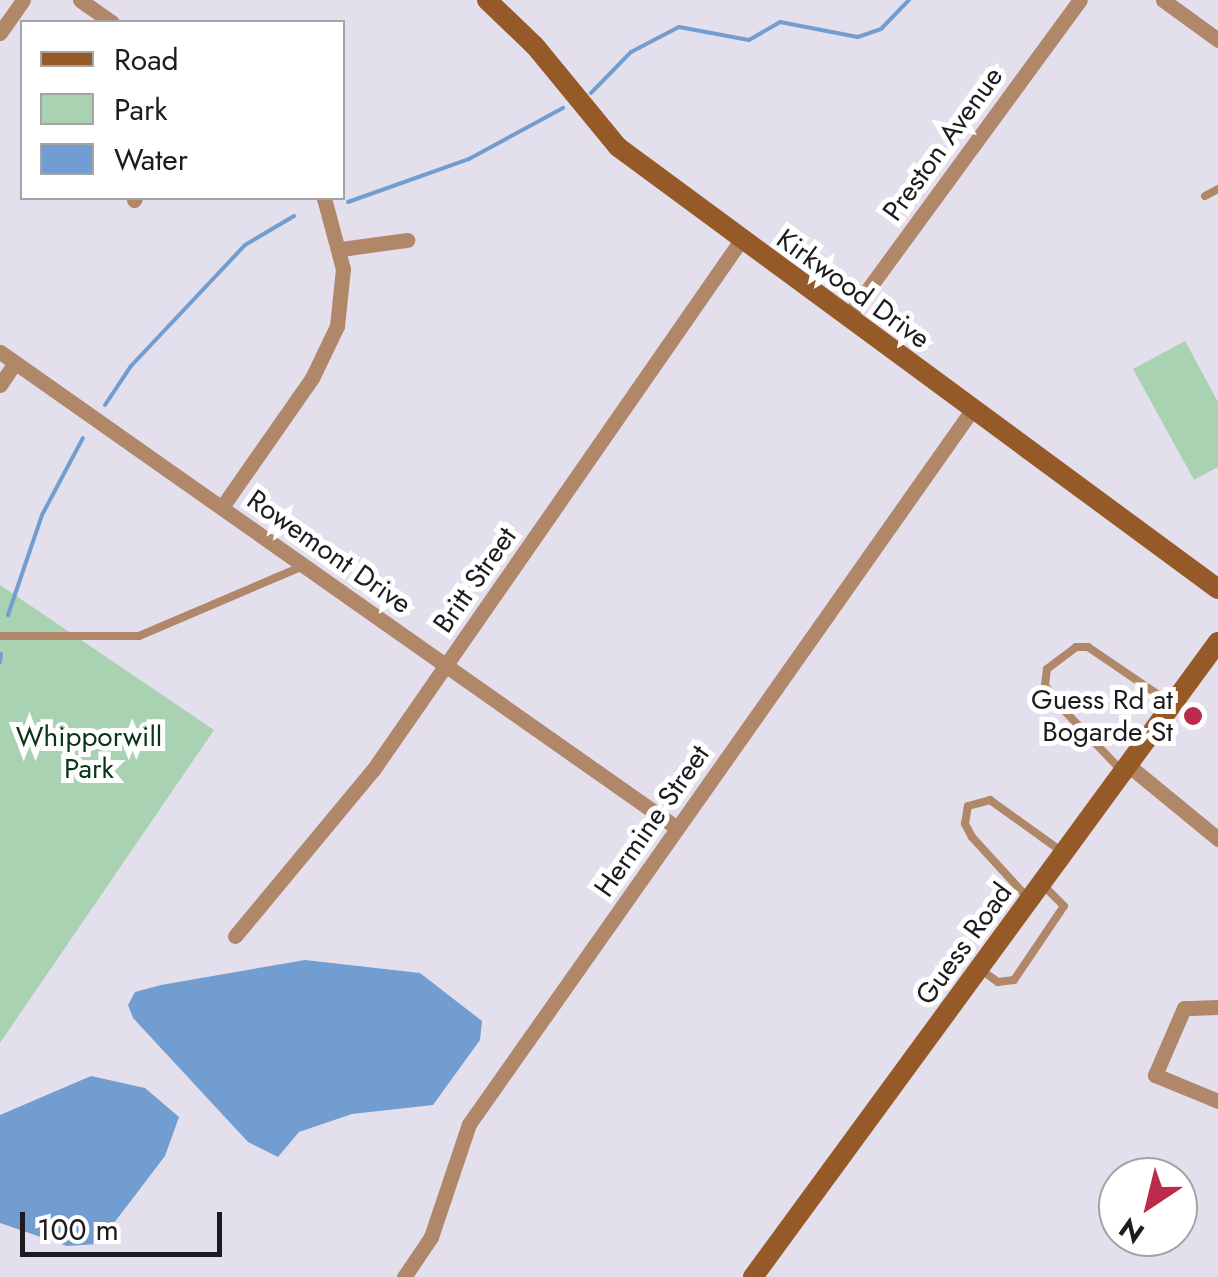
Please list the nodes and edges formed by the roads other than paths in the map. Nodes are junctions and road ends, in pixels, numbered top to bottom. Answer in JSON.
{"nodes":[{"id":1,"x":23,"y":0,"type":"edge"},
{"id":2,"x":80,"y":0,"type":"edge"},
{"id":3,"x":486,"y":0,"type":"edge"},
{"id":4,"x":1080,"y":0,"type":"edge"},
{"id":5,"x":1163,"y":0,"type":"edge"},
{"id":6,"x":109,"y":20,"type":"edge"},
{"id":7,"x":0,"y":33,"type":"edge"},
{"id":8,"x":1218,"y":40,"type":"edge"},
{"id":9,"x":1218,"y":189,"type":"edge"},
{"id":10,"x":1206,"y":196,"type":"dead end"},
{"id":11,"x":325,"y":200,"type":"edge"},
{"id":12,"x":408,"y":240,"type":"dead end"},
{"id":13,"x":740,"y":240,"type":"junction"},
{"id":14,"x":341,"y":250,"type":"junction"},
{"id":15,"x":846,"y":318,"type":"junction"},
{"id":16,"x":0,"y":352,"type":"edge"},
{"id":17,"x":15,"y":363,"type":"junction"},
{"id":18,"x":0,"y":385,"type":"edge"},
{"id":19,"x":972,"y":410,"type":"junction"},
{"id":20,"x":222,"y":507,"type":"junction"},
{"id":21,"x":305,"y":565,"type":"junction"},
{"id":22,"x":1218,"y":589,"type":"edge"},
{"id":23,"x":0,"y":636,"type":"edge"},
{"id":24,"x":1218,"y":642,"type":"edge"},
{"id":25,"x":446,"y":666,"type":"junction"},
{"id":26,"x":1173,"y":705,"type":"junction"},
{"id":27,"x":1126,"y":768,"type":"junction"},
{"id":28,"x":678,"y":828,"type":"junction"},
{"id":29,"x":1218,"y":839,"type":"edge"},
{"id":30,"x":1064,"y":853,"type":"junction"},
{"id":31,"x":1036,"y":892,"type":"junction"},
{"id":32,"x":235,"y":936,"type":"dead end"},
{"id":33,"x":980,"y":969,"type":"junction"},
{"id":34,"x":1218,"y":1007,"type":"edge"},
{"id":35,"x":1218,"y":1101,"type":"edge"},
{"id":36,"x":404,"y":1277,"type":"edge"},
{"id":37,"x":754,"y":1277,"type":"edge"}],
"edges":[{"from":1,"to":7,"type":"street"},
{"from":2,"to":6,"type":"street"},
{"from":3,"to":13,"type":"street","name":"Kirkwood Drive"},
{"from":4,"to":15,"type":"street","name":"Preston Avenue"},
{"from":5,"to":8,"type":"street"},
{"from":9,"to":10,"type":"lane"},
{"from":11,"to":14,"type":"street"},
{"from":12,"to":14,"type":"street"},
{"from":13,"to":15,"type":"street","name":"Kirkwood Drive"},
{"from":13,"to":25,"type":"street","name":"Britt Street"},
{"from":14,"to":20,"type":"street"},
{"from":15,"to":19,"type":"street","name":"Kirkwood Drive"},
{"from":16,"to":17,"type":"street","name":"Rowemont Drive"},
{"from":17,"to":18,"type":"street"},
{"from":17,"to":20,"type":"street","name":"Rowemont Drive"},
{"from":19,"to":22,"type":"street","name":"Kirkwood Drive"},
{"from":19,"to":28,"type":"street","name":"Hermine Street"},
{"from":20,"to":21,"type":"street","name":"Rowemont Drive"},
{"from":21,"to":23,"type":"lane"},
{"from":21,"to":25,"type":"street","name":"Rowemont Drive"},
{"from":24,"to":26,"type":"street","name":"Guess Road"},
{"from":25,"to":28,"type":"street","name":"Rowemont Drive"},
{"from":25,"to":32,"type":"street","name":"Britt Street"},
{"from":26,"to":27,"type":"street","name":"Guess Road"},
{"from":26,"to":27,"type":"lane"},
{"from":27,"to":29,"type":"street"},
{"from":27,"to":30,"type":"street","name":"Guess Road"},
{"from":28,"to":36,"type":"street","name":"Hermine Street"},
{"from":30,"to":31,"type":"street","name":"Guess Road"},
{"from":30,"to":31,"type":"lane"},
{"from":31,"to":33,"type":"street","name":"Guess Road"},
{"from":31,"to":33,"type":"lane"},
{"from":33,"to":37,"type":"street","name":"Guess Road"},
{"from":34,"to":35,"type":"street"}]}
